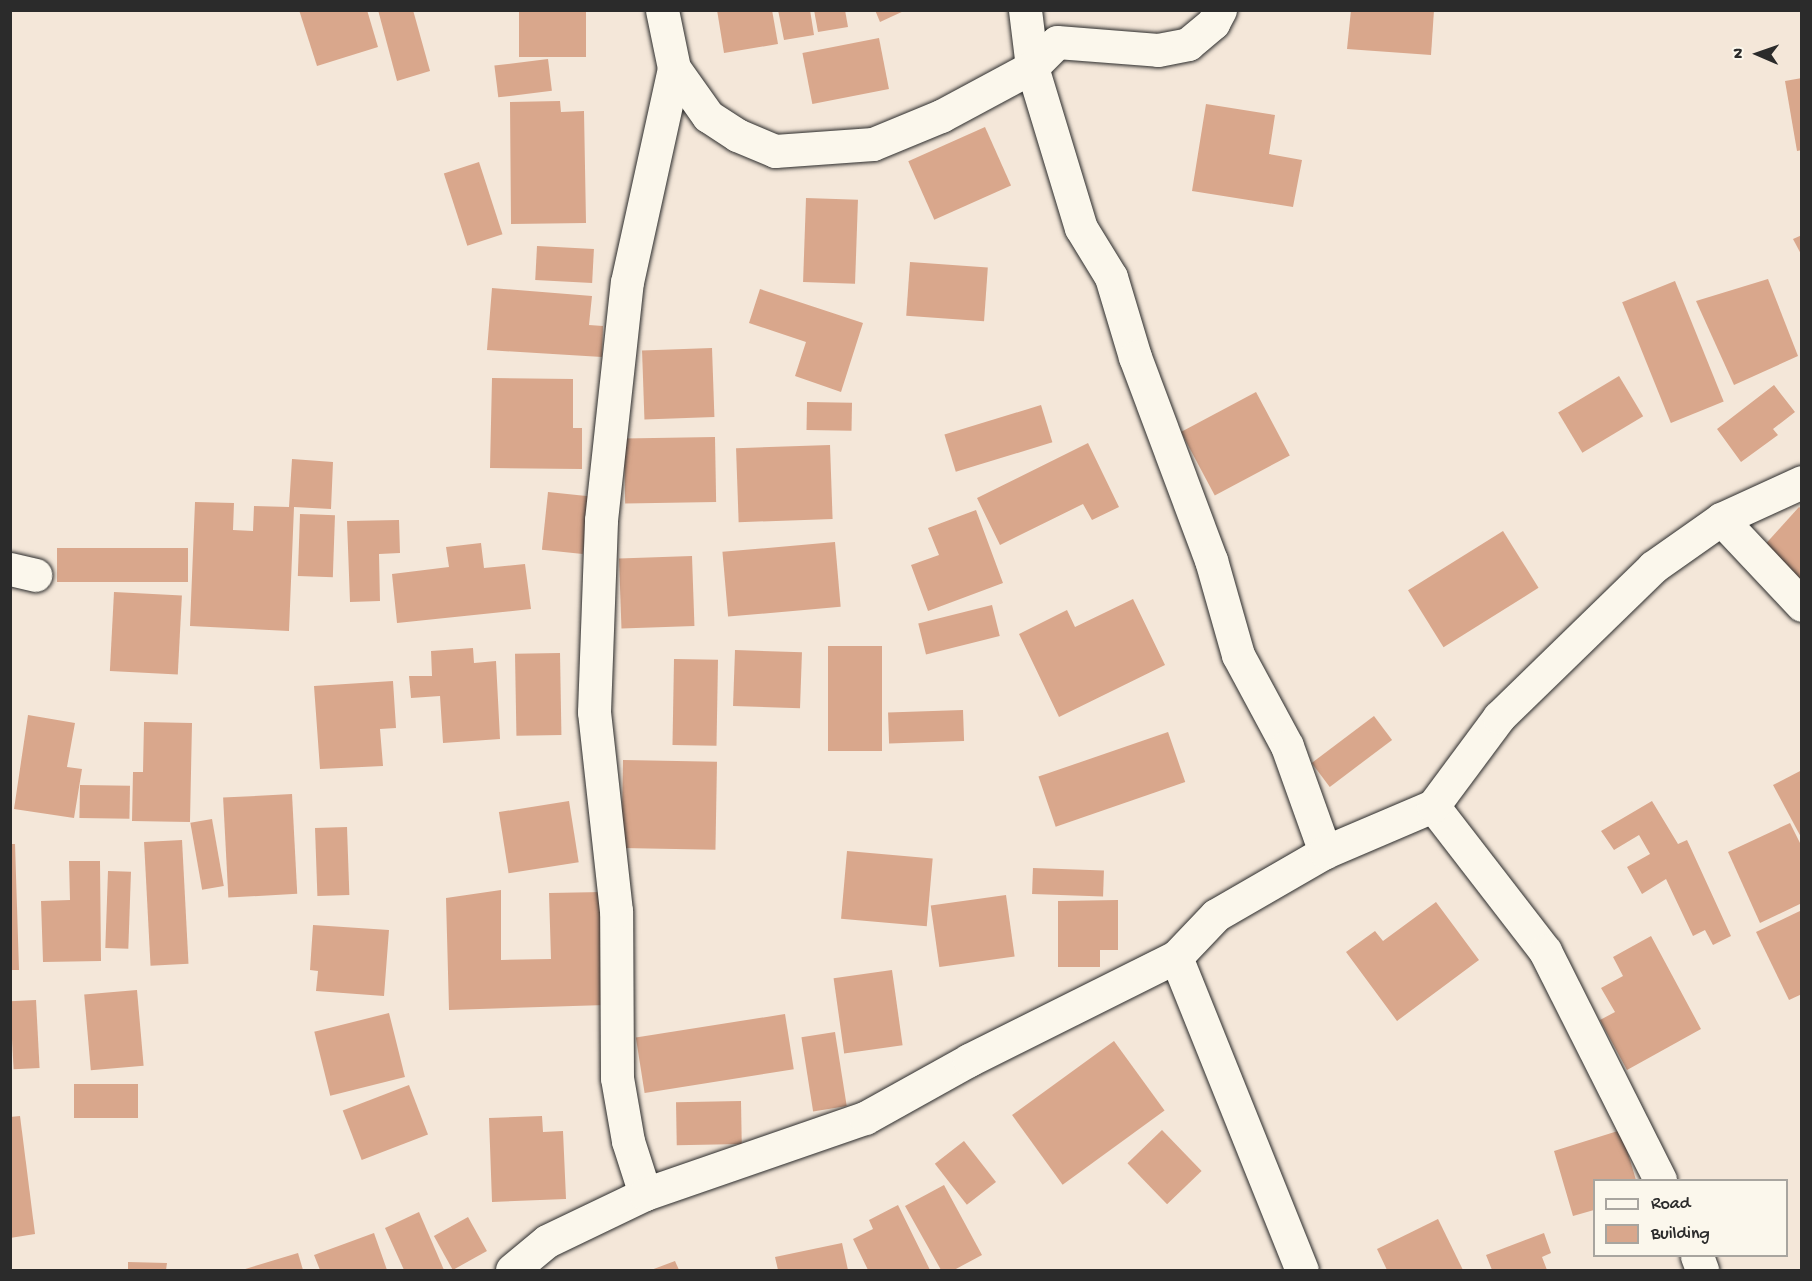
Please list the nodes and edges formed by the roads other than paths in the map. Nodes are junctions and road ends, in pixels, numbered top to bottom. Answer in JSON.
{"nodes":[{"id":1,"x":662,"y":10,"type":"edge"},
{"id":2,"x":1025,"y":10,"type":"edge"},
{"id":3,"x":1220,"y":10,"type":"edge"},
{"id":4,"x":1032,"y":67,"type":"junction"},
{"id":5,"x":674,"y":68,"type":"junction"},
{"id":6,"x":1802,"y":482,"type":"edge"},
{"id":7,"x":1721,"y":519,"type":"junction"},
{"id":8,"x":1802,"y":605,"type":"edge"},
{"id":9,"x":1433,"y":806,"type":"junction"},
{"id":10,"x":1325,"y":852,"type":"junction"},
{"id":11,"x":1176,"y":957,"type":"junction"},
{"id":12,"x":1659,"y":1179,"type":"edge"},
{"id":13,"x":645,"y":1194,"type":"junction"},
{"id":14,"x":512,"y":1270,"type":"edge"},
{"id":15,"x":1302,"y":1270,"type":"edge"}],
"edges":[{"from":1,"to":5,"type":"street"},
{"from":2,"to":4,"type":"street"},
{"from":3,"to":4,"type":"street"},
{"from":4,"to":5,"type":"street"},
{"from":4,"to":10,"type":"street"},
{"from":5,"to":13,"type":"street"},
{"from":6,"to":7,"type":"street"},
{"from":7,"to":8,"type":"street"},
{"from":7,"to":9,"type":"street"},
{"from":9,"to":10,"type":"street"},
{"from":9,"to":12,"type":"street"},
{"from":10,"to":11,"type":"street"},
{"from":11,"to":13,"type":"street"},
{"from":11,"to":15,"type":"street"},
{"from":13,"to":14,"type":"street"}]}
